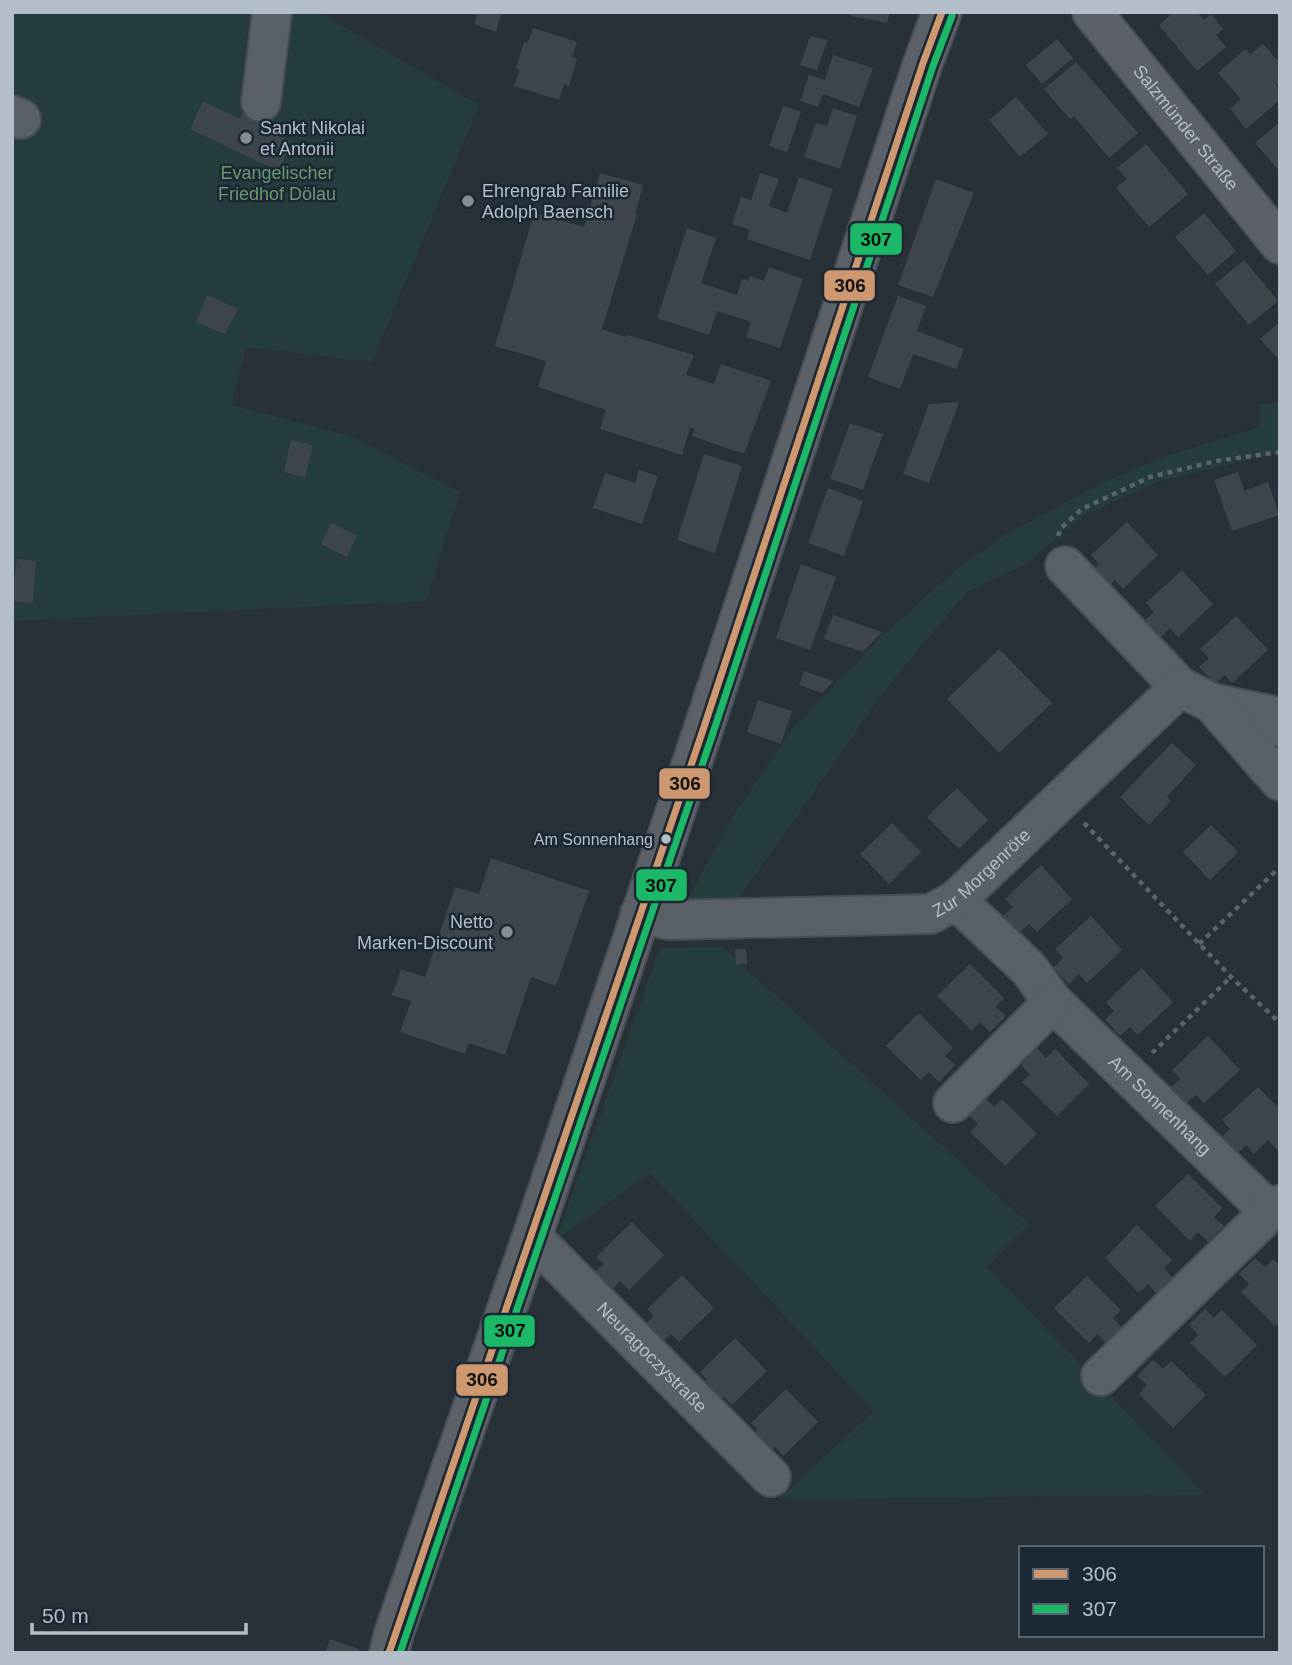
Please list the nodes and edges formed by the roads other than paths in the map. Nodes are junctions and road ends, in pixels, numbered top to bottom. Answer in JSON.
{"nodes":[{"id":1,"x":272,"y":12,"type":"edge"},
{"id":2,"x":942,"y":12,"type":"edge"},
{"id":3,"x":1091,"y":12,"type":"edge"},
{"id":4,"x":261,"y":102,"type":"dead end"},
{"id":5,"x":1280,"y":244,"type":"edge"},
{"id":6,"x":1065,"y":566,"type":"road end"},
{"id":7,"x":1196,"y":695,"type":"junction"},
{"id":8,"x":1280,"y":727,"type":"edge"},
{"id":9,"x":1280,"y":780,"type":"edge"},
{"id":10,"x":956,"y":900,"type":"junction"},
{"id":11,"x":640,"y":914,"type":"junction"},
{"id":12,"x":1053,"y":1002,"type":"junction"},
{"id":13,"x":953,"y":1103,"type":"dead end"},
{"id":14,"x":1273,"y":1207,"type":"edge"},
{"id":15,"x":532,"y":1237,"type":"junction"},
{"id":16,"x":1101,"y":1376,"type":"dead end"},
{"id":17,"x":771,"y":1478,"type":"dead end"},
{"id":18,"x":389,"y":1653,"type":"edge"}],
"edges":[{"from":1,"to":4,"type":"street"},
{"from":2,"to":11,"type":"main road"},
{"from":3,"to":5,"type":"main road","name":"Salzmünder Straße"},
{"from":6,"to":7,"type":"street"},
{"from":7,"to":8,"type":"street"},
{"from":7,"to":9,"type":"street"},
{"from":7,"to":10,"type":"street","name":"Zur Morgenröte"},
{"from":10,"to":11,"type":"street","name":"Zur Morgenröte"},
{"from":10,"to":12,"type":"street","name":"Am Sonnenhang"},
{"from":11,"to":15,"type":"main road"},
{"from":12,"to":13,"type":"street"},
{"from":12,"to":14,"type":"street","name":"Am Sonnenhang"},
{"from":14,"to":16,"type":"street","name":"Am Sonnenhang"},
{"from":15,"to":17,"type":"street","name":"Neuragoczystraße"},
{"from":15,"to":18,"type":"main road"}]}
